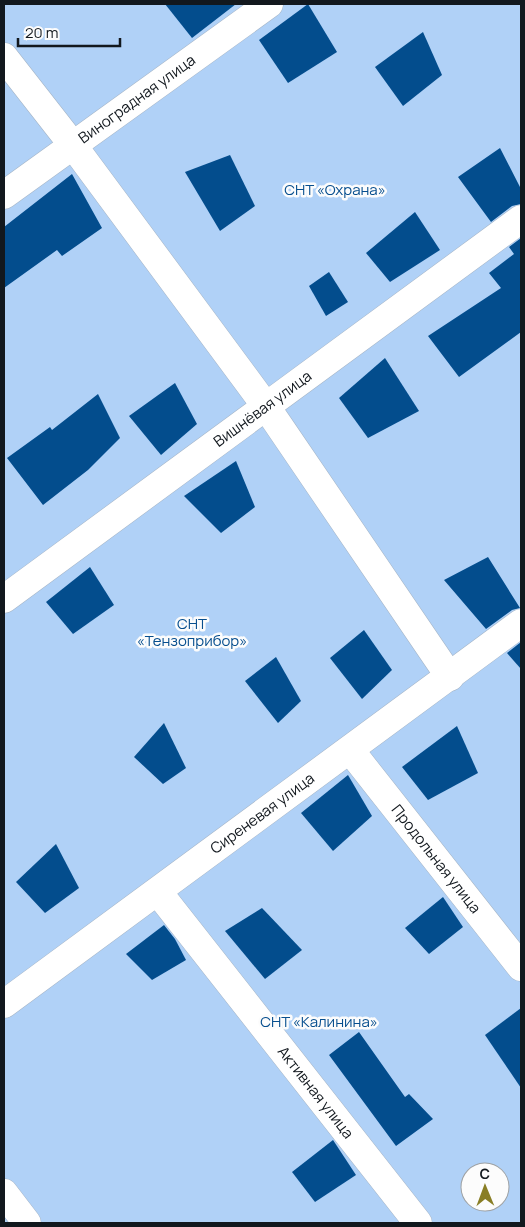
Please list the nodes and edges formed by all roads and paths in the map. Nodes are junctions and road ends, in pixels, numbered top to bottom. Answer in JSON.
{"nodes":[{"id":1,"x":269,"y":4,"type":"edge"},
{"id":2,"x":4,"y":57,"type":"edge"},
{"id":3,"x":72,"y":144,"type":"junction"},
{"id":4,"x":4,"y":195,"type":"edge"},
{"id":5,"x":521,"y":219,"type":"edge"},
{"id":6,"x":265,"y":405,"type":"junction"},
{"id":7,"x":4,"y":599,"type":"edge"},
{"id":8,"x":521,"y":623,"type":"edge"},
{"id":9,"x":450,"y":677,"type":"junction"},
{"id":10,"x":350,"y":750,"type":"junction"},
{"id":11,"x":158,"y":892,"type":"junction"},
{"id":12,"x":521,"y":968,"type":"edge"},
{"id":13,"x":4,"y":1004,"type":"edge"},
{"id":14,"x":4,"y":1193,"type":"edge"},
{"id":15,"x":27,"y":1223,"type":"edge"},
{"id":16,"x":418,"y":1223,"type":"edge"}],
"edges":[{"from":1,"to":3,"type":"street","name":"Виноградная улица"},
{"from":2,"to":3,"type":"street"},
{"from":3,"to":4,"type":"street","name":"Виноградная улица"},
{"from":3,"to":6,"type":"street"},
{"from":5,"to":6,"type":"street","name":"Вишнёвая улица"},
{"from":6,"to":7,"type":"street","name":"Вишнёвая улица"},
{"from":6,"to":9,"type":"street"},
{"from":8,"to":9,"type":"street","name":"Сиреневая улица"},
{"from":9,"to":10,"type":"street","name":"Сиреневая улица"},
{"from":10,"to":11,"type":"street","name":"Сиреневая улица"},
{"from":10,"to":12,"type":"street","name":"Продольная улица"},
{"from":11,"to":13,"type":"street","name":"Сиреневая улица"},
{"from":11,"to":16,"type":"street","name":"Активная улица"},
{"from":14,"to":15,"type":"street"}]}
